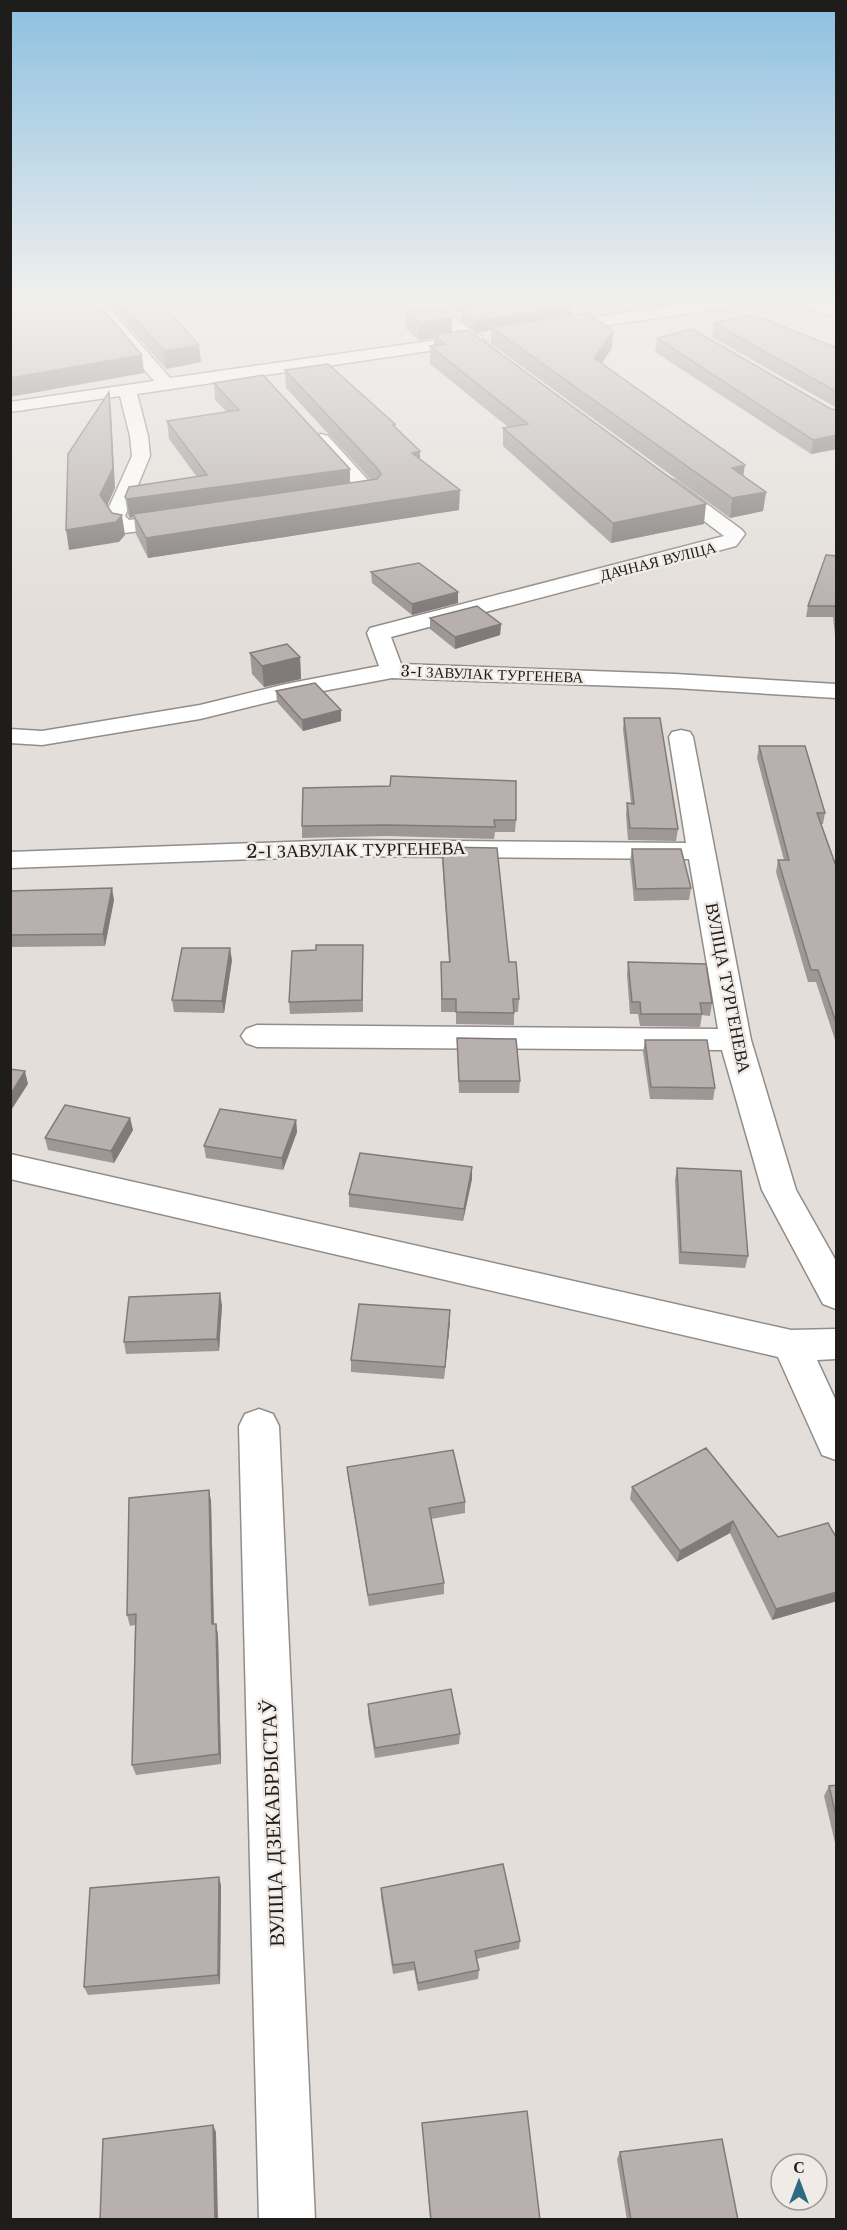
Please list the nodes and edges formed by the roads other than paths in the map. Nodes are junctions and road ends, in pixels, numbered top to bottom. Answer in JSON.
{"nodes":[{"id":1,"x":29,"y":405,"type":"edge"},
{"id":2,"x":131,"y":405,"type":"edge"},
{"id":3,"x":10,"y":408,"type":"edge"},
{"id":4,"x":306,"y":423,"type":"edge"},
{"id":5,"x":650,"y":471,"type":"edge"},
{"id":6,"x":322,"y":500,"type":"edge"},
{"id":7,"x":194,"y":518,"type":"edge"},
{"id":8,"x":392,"y":671,"type":"junction"},
{"id":9,"x":837,"y":691,"type":"edge"},
{"id":10,"x":10,"y":736,"type":"edge"},
{"id":11,"x":681,"y":738,"type":"dead end"},
{"id":12,"x":702,"y":851,"type":"junction"},
{"id":13,"x":10,"y":860,"type":"edge"},
{"id":14,"x":257,"y":1036,"type":"dead end"},
{"id":15,"x":735,"y":1040,"type":"junction"},
{"id":16,"x":10,"y":1166,"type":"edge"},
{"id":17,"x":837,"y":1294,"type":"edge"},
{"id":18,"x":837,"y":1344,"type":"edge"},
{"id":19,"x":791,"y":1345,"type":"junction"},
{"id":20,"x":259,"y":1426,"type":"dead end"},
{"id":21,"x":837,"y":1443,"type":"edge"},
{"id":22,"x":287,"y":2220,"type":"edge"}],
"edges":[{"from":1,"to":3,"type":"street"},
{"from":2,"to":7,"type":"street"},
{"from":4,"to":6,"type":"street"},
{"from":5,"to":8,"type":"street","name":"ДАЧНАЯ ВУЛІЦА"},
{"from":8,"to":9,"type":"street","name":"3-І ЗАВУЛАК ТУРГЕНЕВА"},
{"from":8,"to":10,"type":"street","name":"3-І ЗАВУЛАК ТУРГЕНЕВА"},
{"from":11,"to":12,"type":"street","name":"ВУЛІЦА ТУРГЕНЕВА"},
{"from":12,"to":13,"type":"street","name":"2-І ЗАВУЛАК ТУРГЕНЕВА"},
{"from":12,"to":15,"type":"street","name":"ВУЛІЦА ТУРГЕНЕВА"},
{"from":14,"to":15,"type":"street"},
{"from":15,"to":17,"type":"street","name":"ВУЛІЦА ТУРГЕНЕВА"},
{"from":16,"to":19,"type":"street"},
{"from":18,"to":19,"type":"street"},
{"from":19,"to":21,"type":"street"},
{"from":20,"to":22,"type":"street","name":"ВУЛІЦА ДЗЕКАБРЫСТАЎ"}]}
